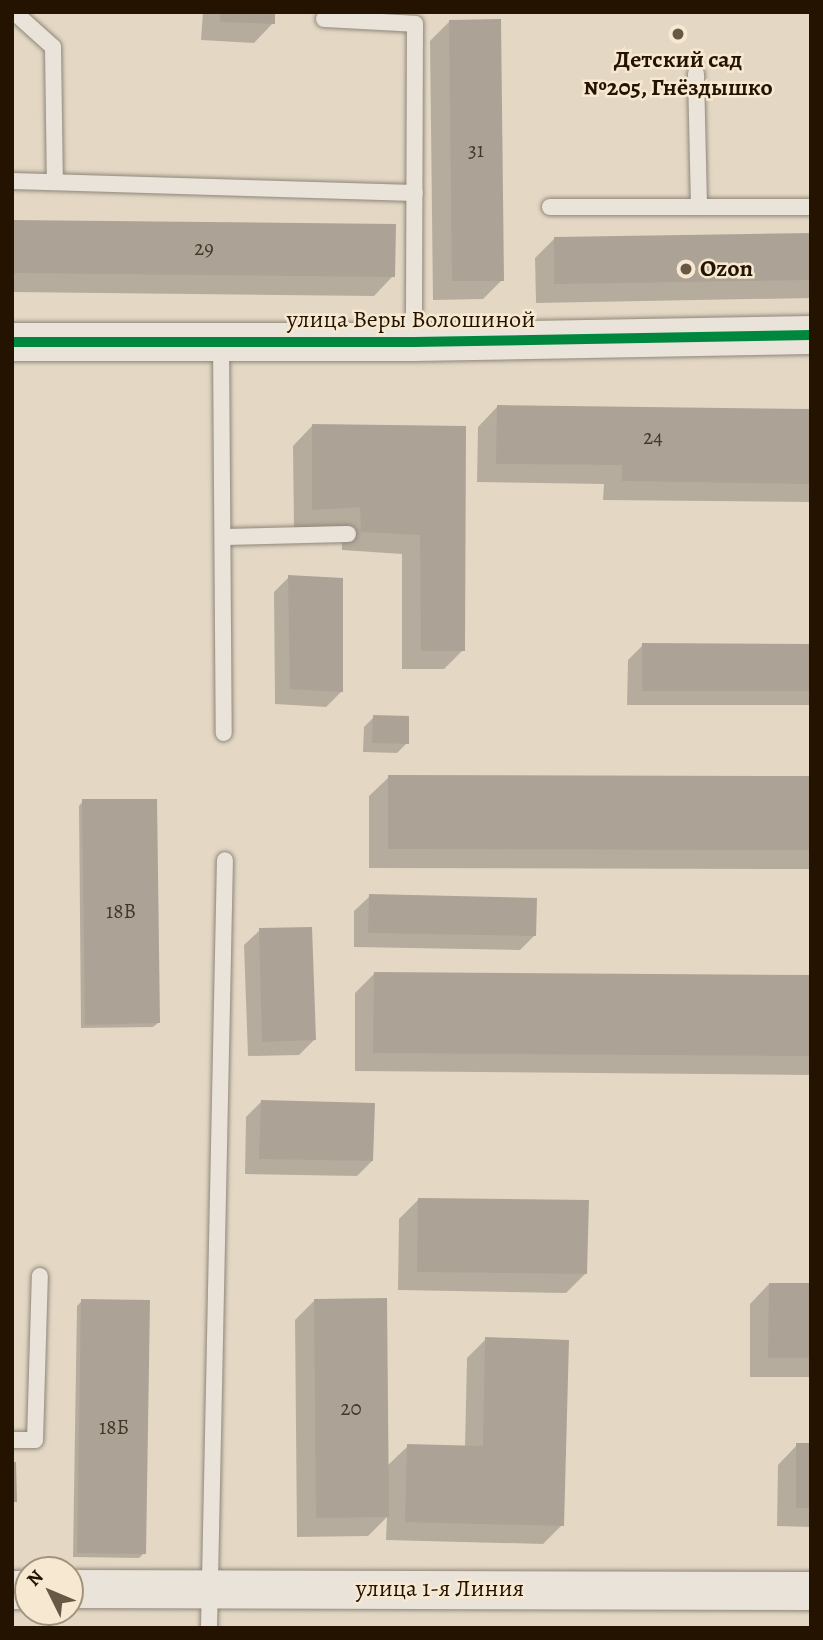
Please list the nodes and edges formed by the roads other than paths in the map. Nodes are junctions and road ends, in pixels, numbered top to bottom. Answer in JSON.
{"nodes":[{"id":1,"x":13,"y":12,"type":"edge"},
{"id":2,"x":324,"y":19,"type":"dead end"},
{"id":3,"x":696,"y":74,"type":"dead end"},
{"id":4,"x":12,"y":181,"type":"edge"},
{"id":5,"x":55,"y":182,"type":"junction"},
{"id":6,"x":415,"y":193,"type":"junction"},
{"id":7,"x":550,"y":207,"type":"dead end"},
{"id":8,"x":699,"y":207,"type":"junction"},
{"id":9,"x":811,"y":207,"type":"edge"},
{"id":10,"x":811,"y":335,"type":"edge"},
{"id":11,"x":12,"y":342,"type":"edge"},
{"id":12,"x":221,"y":342,"type":"junction"},
{"id":13,"x":414,"y":342,"type":"junction"},
{"id":14,"x":348,"y":534,"type":"dead end"},
{"id":15,"x":224,"y":537,"type":"junction"},
{"id":16,"x":224,"y":733,"type":"dead end"},
{"id":17,"x":225,"y":860,"type":"dead end"},
{"id":18,"x":40,"y":1276,"type":"dead end"},
{"id":19,"x":12,"y":1440,"type":"edge"},
{"id":20,"x":210,"y":1588,"type":"junction"},
{"id":21,"x":84,"y":1589,"type":"edge"},
{"id":22,"x":811,"y":1591,"type":"edge"},
{"id":23,"x":209,"y":1628,"type":"edge"}],
"edges":[{"from":1,"to":5,"type":"lane"},
{"from":2,"to":6,"type":"lane"},
{"from":3,"to":8,"type":"lane"},
{"from":4,"to":5,"type":"lane"},
{"from":5,"to":6,"type":"lane"},
{"from":6,"to":13,"type":"lane"},
{"from":7,"to":8,"type":"lane"},
{"from":8,"to":9,"type":"lane"},
{"from":10,"to":13,"type":"street","name":"улица Веры Волошиной"},
{"from":11,"to":12,"type":"street","name":"улица Веры Волошиной"},
{"from":12,"to":13,"type":"street","name":"улица Веры Волошиной"},
{"from":12,"to":15,"type":"lane"},
{"from":14,"to":15,"type":"lane"},
{"from":15,"to":16,"type":"lane"},
{"from":17,"to":20,"type":"lane"},
{"from":18,"to":19,"type":"lane"},
{"from":20,"to":21,"type":"street","name":"улица 1-я Линия"},
{"from":20,"to":22,"type":"street","name":"улица 1-я Линия"},
{"from":20,"to":23,"type":"lane"}]}
